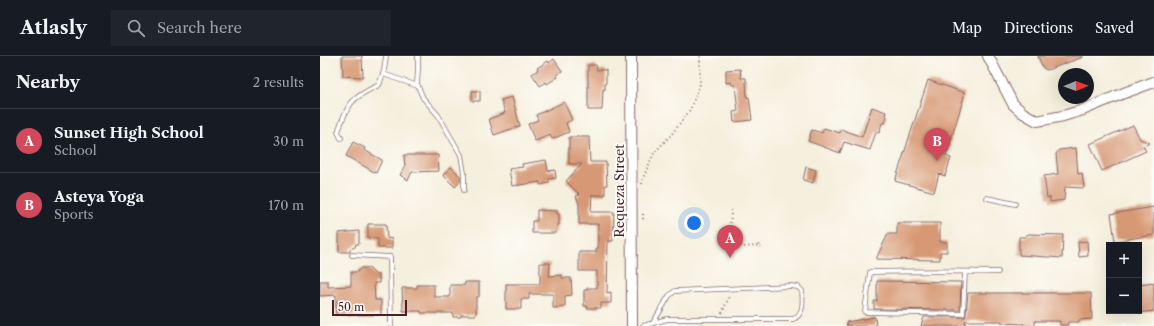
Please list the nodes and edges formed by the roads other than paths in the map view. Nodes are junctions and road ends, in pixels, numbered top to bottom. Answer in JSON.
{"nodes":[{"id":1,"x":386,"y":56,"type":"edge"},
{"id":2,"x":418,"y":56,"type":"edge"},
{"id":3,"x":631,"y":56,"type":"edge"},
{"id":4,"x":988,"y":56,"type":"edge"},
{"id":5,"x":383,"y":74,"type":"junction"},
{"id":6,"x":1154,"y":82,"type":"edge"},
{"id":7,"x":418,"y":86,"type":"junction"},
{"id":8,"x":341,"y":138,"type":"dead end"},
{"id":9,"x":464,"y":190,"type":"dead end"},
{"id":10,"x":987,"y":198,"type":"dead end"},
{"id":11,"x":1015,"y":204,"type":"dead end"},
{"id":12,"x":352,"y":255,"type":"dead end"},
{"id":13,"x":965,"y":272,"type":"junction"},
{"id":14,"x":998,"y":272,"type":"dead end"},
{"id":15,"x":653,"y":323,"type":"junction"},
{"id":16,"x":391,"y":326,"type":"edge"},
{"id":17,"x":632,"y":326,"type":"edge"},
{"id":18,"x":643,"y":326,"type":"edge"}],
"edges":[{"from":1,"to":5,"type":"lane"},
{"from":2,"to":7,"type":"lane"},
{"from":3,"to":17,"type":"street","name":"Requeza Street"},
{"from":4,"to":6,"type":"street"},
{"from":5,"to":7,"type":"lane"},
{"from":5,"to":8,"type":"lane"},
{"from":7,"to":9,"type":"lane"},
{"from":10,"to":11,"type":"lane"},
{"from":12,"to":16,"type":"lane"},
{"from":13,"to":13,"type":"lane"},
{"from":13,"to":14,"type":"lane"},
{"from":15,"to":15,"type":"lane"},
{"from":15,"to":18,"type":"lane"}]}
